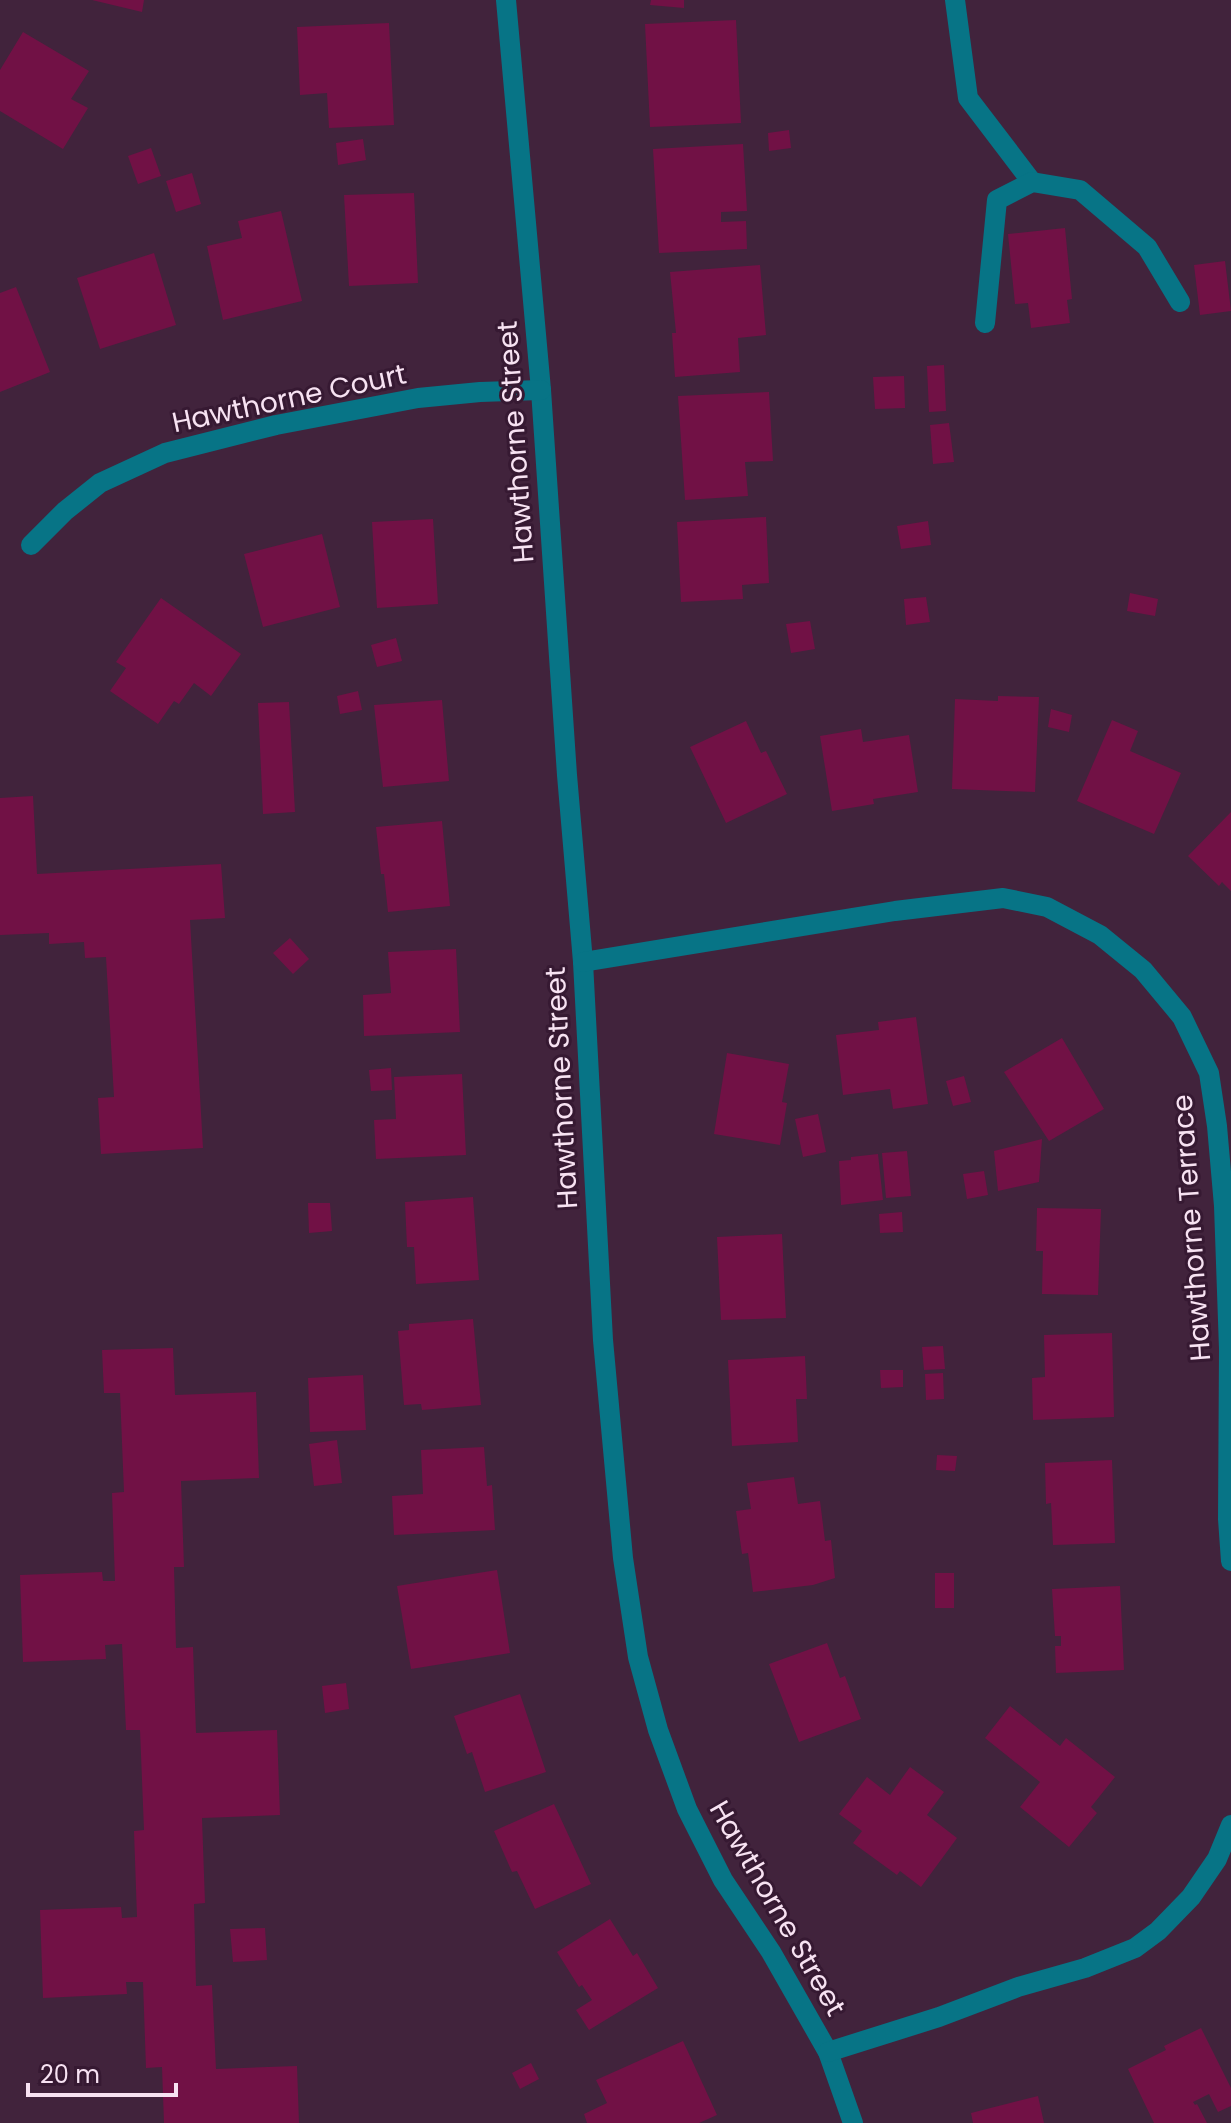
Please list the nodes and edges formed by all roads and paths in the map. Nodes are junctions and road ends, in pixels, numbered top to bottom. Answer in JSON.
{"nodes":[{"id":1,"x":506,"y":0,"type":"edge"},
{"id":2,"x":955,"y":0,"type":"edge"},
{"id":3,"x":1032,"y":182,"type":"junction"},
{"id":4,"x":1180,"y":302,"type":"dead end"},
{"id":5,"x":985,"y":323,"type":"dead end"},
{"id":6,"x":541,"y":390,"type":"junction"},
{"id":7,"x":31,"y":545,"type":"dead end"},
{"id":8,"x":583,"y":962,"type":"junction"},
{"id":9,"x":1231,"y":1561,"type":"edge"},
{"id":10,"x":1231,"y":1825,"type":"edge"},
{"id":11,"x":828,"y":2052,"type":"junction"},
{"id":12,"x":853,"y":2123,"type":"edge"}],
"edges":[{"from":1,"to":6,"type":"street","name":"Hawthorne Street"},
{"from":2,"to":3,"type":"street"},
{"from":3,"to":4,"type":"street"},
{"from":3,"to":5,"type":"street"},
{"from":6,"to":7,"type":"street","name":"Hawthorne Court"},
{"from":6,"to":8,"type":"street","name":"Hawthorne Street"},
{"from":8,"to":9,"type":"street","name":"Hawthorne Terrace"},
{"from":8,"to":11,"type":"street","name":"Hawthorne Street"},
{"from":10,"to":11,"type":"street"},
{"from":11,"to":12,"type":"street","name":"Hawthorne Street"}]}
